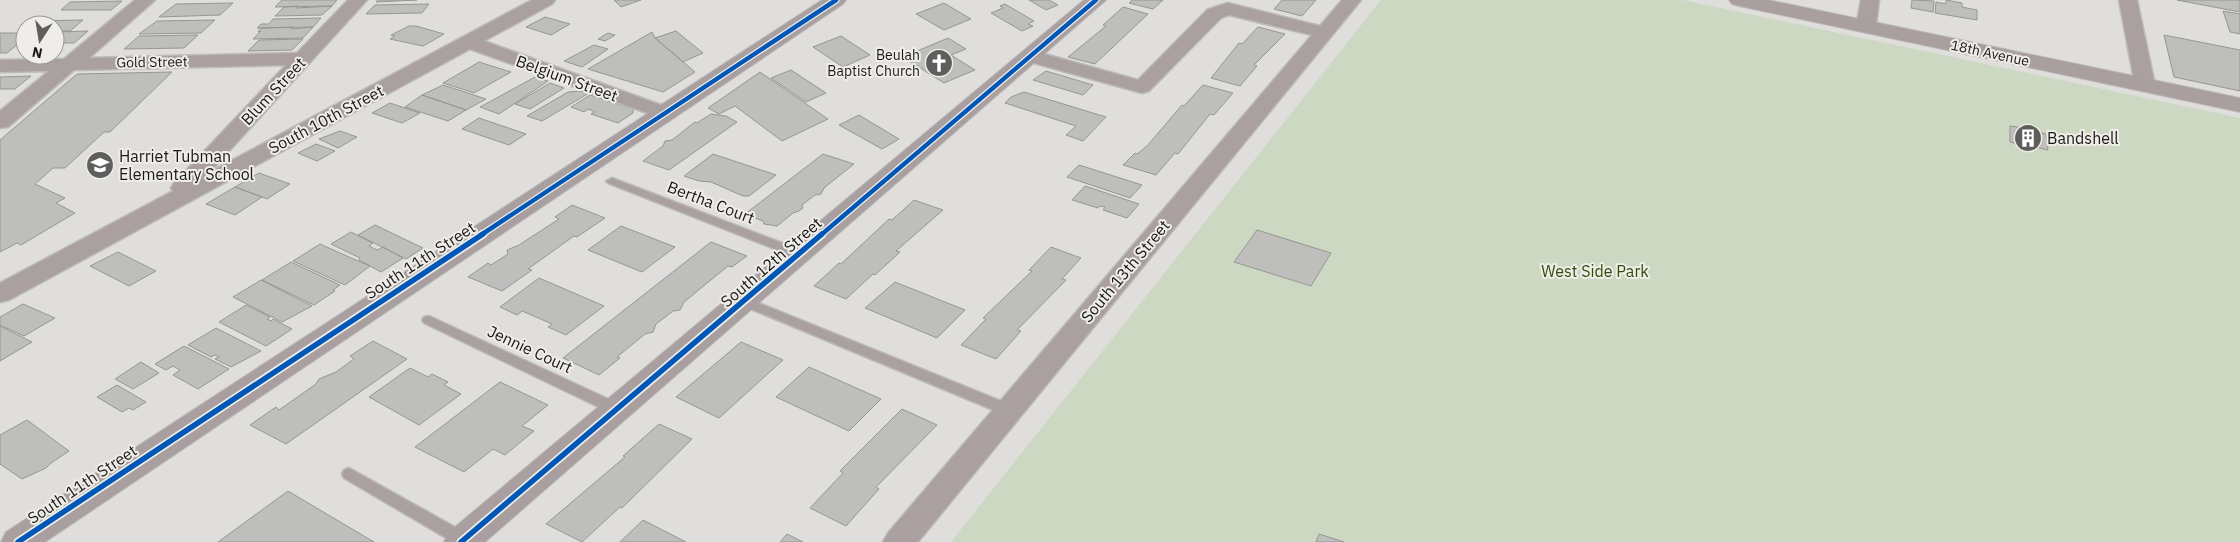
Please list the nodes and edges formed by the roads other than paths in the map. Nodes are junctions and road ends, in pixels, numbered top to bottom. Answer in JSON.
{"nodes":[{"id":1,"x":146,"y":0,"type":"edge"},
{"id":2,"x":358,"y":0,"type":"edge"},
{"id":3,"x":546,"y":0,"type":"edge"},
{"id":4,"x":836,"y":0,"type":"edge"},
{"id":5,"x":1096,"y":0,"type":"edge"},
{"id":6,"x":1352,"y":0,"type":"edge"},
{"id":7,"x":1739,"y":0,"type":"edge"},
{"id":8,"x":1870,"y":0,"type":"edge"},
{"id":9,"x":2128,"y":0,"type":"edge"},
{"id":10,"x":1866,"y":26,"type":"junction"},
{"id":11,"x":1325,"y":33,"type":"junction"},
{"id":12,"x":470,"y":42,"type":"junction"},
{"id":13,"x":1030,"y":56,"type":"junction"},
{"id":14,"x":304,"y":59,"type":"junction"},
{"id":15,"x":70,"y":64,"type":"junction"},
{"id":16,"x":0,"y":66,"type":"edge"},
{"id":17,"x":2145,"y":85,"type":"junction"},
{"id":18,"x":2240,"y":105,"type":"edge"},
{"id":19,"x":665,"y":113,"type":"junction"},
{"id":20,"x":0,"y":122,"type":"edge"},
{"id":21,"x":612,"y":181,"type":"dead end"},
{"id":22,"x":167,"y":204,"type":"junction"},
{"id":23,"x":799,"y":254,"type":"junction"},
{"id":24,"x":0,"y":294,"type":"edge"},
{"id":25,"x":744,"y":301,"type":"junction"},
{"id":26,"x":429,"y":320,"type":"dead end"},
{"id":27,"x":616,"y":409,"type":"junction"},
{"id":28,"x":1008,"y":410,"type":"junction"},
{"id":29,"x":349,"y":474,"type":"dead end"},
{"id":30,"x":462,"y":541,"type":"edge"},
{"id":31,"x":18,"y":542,"type":"edge"},
{"id":32,"x":899,"y":542,"type":"edge"}],
"edges":[{"from":1,"to":15,"type":"street"},
{"from":2,"to":14,"type":"street","name":"Blum Street"},
{"from":3,"to":12,"type":"street","name":"South 10th Street"},
{"from":4,"to":19,"type":"street","name":"South 11th Street"},
{"from":5,"to":13,"type":"street","name":"South 12th Street"},
{"from":6,"to":11,"type":"street","name":"South 13th Street"},
{"from":7,"to":10,"type":"street","name":"18th Avenue"},
{"from":8,"to":10,"type":"street"},
{"from":9,"to":17,"type":"street"},
{"from":10,"to":17,"type":"street","name":"18th Avenue"},
{"from":11,"to":13,"type":"street"},
{"from":11,"to":28,"type":"street","name":"South 13th Street"},
{"from":12,"to":19,"type":"street","name":"Belgium Street"},
{"from":12,"to":22,"type":"street","name":"South 10th Street"},
{"from":13,"to":23,"type":"street","name":"South 12th Street"},
{"from":14,"to":15,"type":"street","name":"Gold Street"},
{"from":14,"to":22,"type":"street","name":"Blum Street"},
{"from":15,"to":16,"type":"street","name":"Gold Street"},
{"from":15,"to":20,"type":"street"},
{"from":17,"to":18,"type":"street","name":"18th Avenue"},
{"from":19,"to":31,"type":"street","name":"South 11th Street"},
{"from":21,"to":23,"type":"lane","name":"Bertha Court"},
{"from":22,"to":24,"type":"street","name":"South 10th Street"},
{"from":23,"to":25,"type":"street","name":"South 12th Street"},
{"from":25,"to":27,"type":"street","name":"South 12th Street"},
{"from":25,"to":28,"type":"lane"},
{"from":26,"to":27,"type":"lane","name":"Jennie Court"},
{"from":27,"to":30,"type":"street","name":"South 12th Street"},
{"from":28,"to":32,"type":"street","name":"South 13th Street"},
{"from":29,"to":30,"type":"lane"}]}
